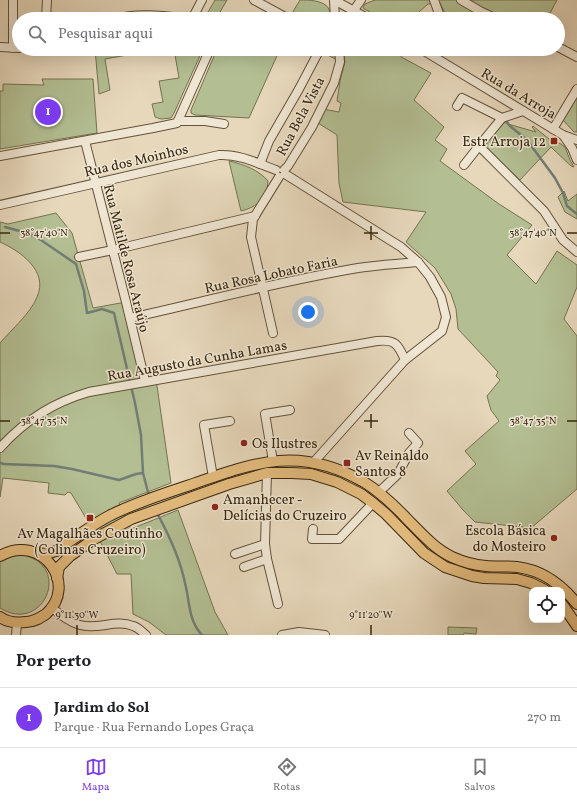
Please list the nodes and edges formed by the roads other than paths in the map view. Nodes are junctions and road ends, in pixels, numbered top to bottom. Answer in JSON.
{"nodes":[{"id":1,"x":13,"y":0,"type":"edge"},
{"id":2,"x":47,"y":0,"type":"edge"},
{"id":3,"x":202,"y":0,"type":"edge"},
{"id":4,"x":254,"y":0,"type":"edge"},
{"id":5,"x":334,"y":0,"type":"edge"},
{"id":6,"x":361,"y":0,"type":"edge"},
{"id":7,"x":434,"y":0,"type":"edge"},
{"id":8,"x":461,"y":0,"type":"edge"},
{"id":9,"x":354,"y":10,"type":"junction"},
{"id":10,"x":14,"y":12,"type":"edge"},
{"id":11,"x":46,"y":12,"type":"edge"},
{"id":12,"x":196,"y":12,"type":"edge"},
{"id":13,"x":276,"y":12,"type":"edge"},
{"id":14,"x":335,"y":12,"type":"edge"},
{"id":15,"x":357,"y":12,"type":"edge"},
{"id":16,"x":439,"y":12,"type":"edge"},
{"id":17,"x":482,"y":12,"type":"edge"},
{"id":18,"x":0,"y":47,"type":"edge"},
{"id":19,"x":12,"y":48,"type":"edge"},
{"id":20,"x":565,"y":51,"type":"edge"},
{"id":21,"x":207,"y":56,"type":"edge"},
{"id":22,"x":316,"y":56,"type":"edge"},
{"id":23,"x":340,"y":56,"type":"edge"},
{"id":24,"x":435,"y":57,"type":"edge"},
{"id":25,"x":577,"y":57,"type":"edge"},
{"id":26,"x":577,"y":89,"type":"edge"},
{"id":27,"x":457,"y":106,"type":"dead end"},
{"id":28,"x":523,"y":111,"type":"junction"},
{"id":29,"x":502,"y":118,"type":"junction"},
{"id":30,"x":178,"y":121,"type":"junction"},
{"id":31,"x":224,"y":124,"type":"dead end"},
{"id":32,"x":553,"y":128,"type":"junction"},
{"id":33,"x":563,"y":135,"type":"junction"},
{"id":34,"x":577,"y":140,"type":"edge"},
{"id":35,"x":85,"y":141,"type":"junction"},
{"id":36,"x":479,"y":146,"type":"junction"},
{"id":37,"x":577,"y":147,"type":"edge"},
{"id":38,"x":0,"y":156,"type":"edge"},
{"id":39,"x":576,"y":158,"type":"edge"},
{"id":40,"x":260,"y":164,"type":"junction"},
{"id":41,"x":464,"y":166,"type":"dead end"},
{"id":42,"x":281,"y":173,"type":"junction"},
{"id":43,"x":95,"y":183,"type":"junction"},
{"id":44,"x":0,"y":205,"type":"edge"},
{"id":45,"x":255,"y":216,"type":"junction"},
{"id":46,"x":113,"y":250,"type":"junction"},
{"id":47,"x":577,"y":252,"type":"edge"},
{"id":48,"x":79,"y":257,"type":"dead end"},
{"id":49,"x":418,"y":262,"type":"junction"},
{"id":50,"x":263,"y":288,"type":"junction"},
{"id":51,"x":130,"y":318,"type":"junction"},
{"id":52,"x":273,"y":333,"type":"dead end"},
{"id":53,"x":405,"y":360,"type":"junction"},
{"id":54,"x":145,"y":381,"type":"junction"},
{"id":55,"x":290,"y":410,"type":"dead end"},
{"id":56,"x":230,"y":421,"type":"dead end"},
{"id":57,"x":409,"y":432,"type":"dead end"},
{"id":58,"x":0,"y":448,"type":"edge"},
{"id":59,"x":273,"y":461,"type":"junction"},
{"id":60,"x":313,"y":462,"type":"junction"},
{"id":61,"x":267,"y":474,"type":"junction"},
{"id":62,"x":213,"y":477,"type":"junction"},
{"id":63,"x":379,"y":492,"type":"junction"},
{"id":64,"x":373,"y":503,"type":"junction"},
{"id":65,"x":313,"y":529,"type":"dead end"},
{"id":66,"x":265,"y":544,"type":"junction"},
{"id":67,"x":37,"y":553,"type":"junction"},
{"id":68,"x":235,"y":554,"type":"dead end"},
{"id":69,"x":0,"y":556,"type":"edge"},
{"id":70,"x":267,"y":559,"type":"junction"},
{"id":71,"x":244,"y":567,"type":"dead end"},
{"id":72,"x":57,"y":578,"type":"junction"},
{"id":73,"x":539,"y":587,"type":"edge"},
{"id":74,"x":278,"y":604,"type":"dead end"},
{"id":75,"x":577,"y":604,"type":"edge"},
{"id":76,"x":51,"y":607,"type":"junction"},
{"id":77,"x":565,"y":608,"type":"edge"},
{"id":78,"x":0,"y":617,"type":"edge"},
{"id":79,"x":17,"y":623,"type":"junction"},
{"id":80,"x":92,"y":626,"type":"junction"},
{"id":81,"x":577,"y":626,"type":"edge"},
{"id":82,"x":16,"y":635,"type":"edge"},
{"id":83,"x":88,"y":635,"type":"edge"},
{"id":84,"x":146,"y":635,"type":"edge"},
{"id":85,"x":282,"y":635,"type":"edge"},
{"id":86,"x":325,"y":635,"type":"edge"}],
"edges":[{"from":1,"to":10,"type":"street"},
{"from":2,"to":11,"type":"street"},
{"from":3,"to":12,"type":"street"},
{"from":4,"to":13,"type":"street"},
{"from":5,"to":9,"type":"street"},
{"from":5,"to":14,"type":"street"},
{"from":6,"to":9,"type":"street"},
{"from":7,"to":16,"type":"street"},
{"from":8,"to":17,"type":"street"},
{"from":9,"to":15,"type":"street"},
{"from":18,"to":19,"type":"street"},
{"from":20,"to":25,"type":"street"},
{"from":21,"to":30,"type":"street"},
{"from":22,"to":40,"type":"street"},
{"from":23,"to":42,"type":"street","name":"Rua Bela Vista"},
{"from":24,"to":28,"type":"street","name":"Rua da Arroja"},
{"from":26,"to":32,"type":"street"},
{"from":27,"to":29,"type":"street"},
{"from":28,"to":29,"type":"street"},
{"from":28,"to":32,"type":"street","name":"Rua da Arroja"},
{"from":29,"to":36,"type":"street"},
{"from":30,"to":31,"type":"street"},
{"from":30,"to":35,"type":"street"},
{"from":32,"to":33,"type":"street","name":"Rua da Arroja"},
{"from":33,"to":34,"type":"street","name":"Rua da Arroja"},
{"from":33,"to":39,"type":"street","name":"Rua da Arroja"},
{"from":35,"to":38,"type":"street"},
{"from":35,"to":43,"type":"street","name":"Rua Matilde Rosa Araújo"},
{"from":36,"to":41,"type":"street"},
{"from":36,"to":47,"type":"street"},
{"from":37,"to":39,"type":"street"},
{"from":40,"to":42,"type":"street","name":"Rua dos Moinhos"},
{"from":40,"to":43,"type":"street","name":"Rua dos Moinhos"},
{"from":42,"to":45,"type":"street","name":"Rua Bela Vista"},
{"from":42,"to":49,"type":"street","name":"Rua dos Moinhos"},
{"from":43,"to":44,"type":"street","name":"Rua dos Moinhos"},
{"from":43,"to":46,"type":"street","name":"Rua Matilde Rosa Araújo"},
{"from":45,"to":46,"type":"street"},
{"from":45,"to":50,"type":"street"},
{"from":46,"to":48,"type":"street"},
{"from":46,"to":51,"type":"street","name":"Rua Matilde Rosa Araújo"},
{"from":49,"to":50,"type":"street","name":"Rua Rosa Lobato Faria"},
{"from":49,"to":53,"type":"street","name":"Rua dos Moinhos"},
{"from":50,"to":51,"type":"street","name":"Rua Rosa Lobato Faria"},
{"from":50,"to":52,"type":"street"},
{"from":51,"to":54,"type":"street","name":"Rua Matilde Rosa Araújo"},
{"from":53,"to":54,"type":"street","name":"Rua Augusto da Cunha Lamas"},
{"from":53,"to":60,"type":"street","name":"Rua dos Moinhos"},
{"from":54,"to":58,"type":"street","name":"Rua Augusto da Cunha Lamas"},
{"from":55,"to":59,"type":"street"},
{"from":56,"to":62,"type":"street"},
{"from":57,"to":63,"type":"street"},
{"from":59,"to":60,"type":"main road"},
{"from":59,"to":62,"type":"main road"},
{"from":60,"to":63,"type":"main road"},
{"from":61,"to":64,"type":"main road"},
{"from":61,"to":66,"type":"street"},
{"from":61,"to":72,"type":"main road"},
{"from":62,"to":67,"type":"main road"},
{"from":63,"to":75,"type":"main road"},
{"from":64,"to":65,"type":"street"},
{"from":64,"to":73,"type":"main road"},
{"from":66,"to":68,"type":"street"},
{"from":66,"to":70,"type":"street"},
{"from":67,"to":69,"type":"main road"},
{"from":67,"to":72,"type":"main road"},
{"from":70,"to":71,"type":"street"},
{"from":70,"to":74,"type":"street"},
{"from":72,"to":76,"type":"main road"},
{"from":76,"to":79,"type":"main road"},
{"from":76,"to":80,"type":"street"},
{"from":77,"to":81,"type":"main road"},
{"from":78,"to":79,"type":"main road"},
{"from":79,"to":82,"type":"street"},
{"from":80,"to":83,"type":"street"},
{"from":80,"to":84,"type":"street"},
{"from":85,"to":86,"type":"street"}]}
